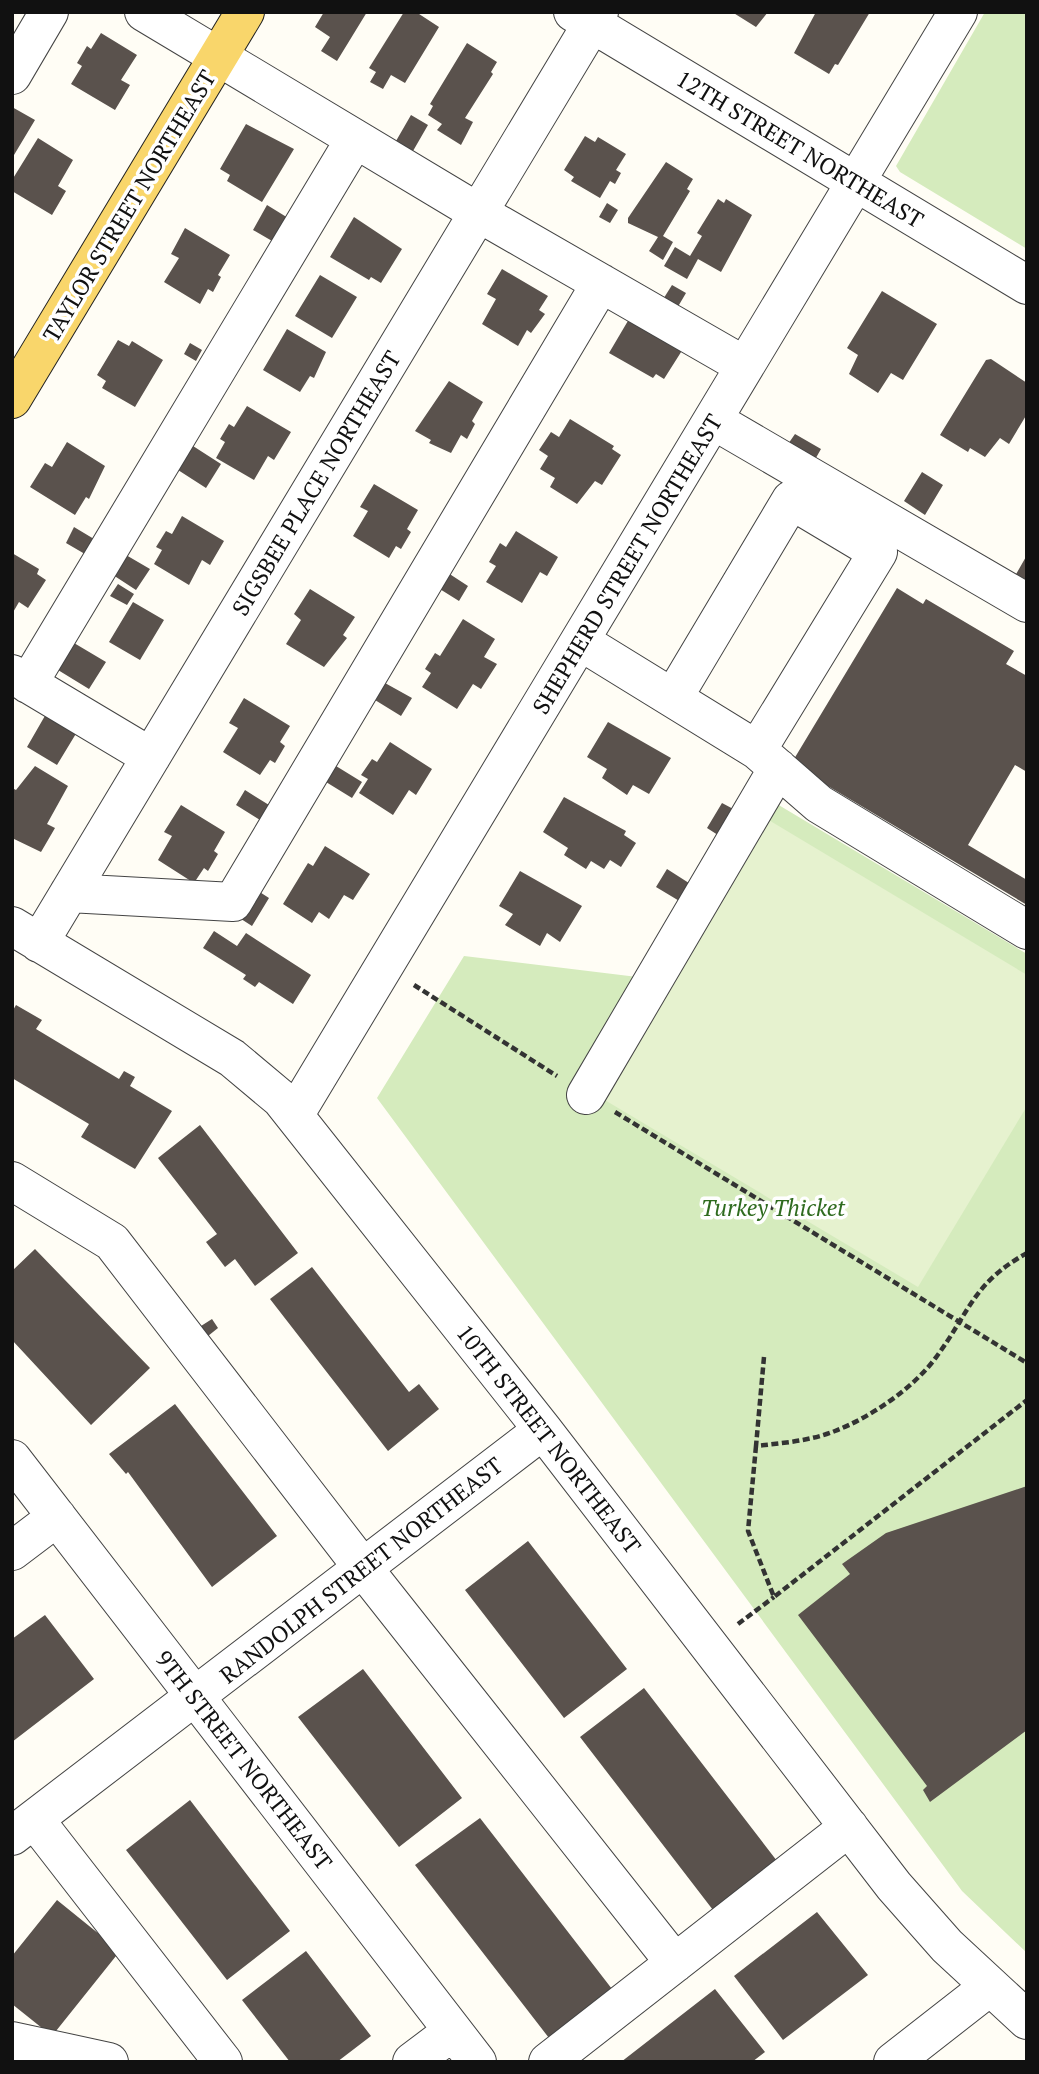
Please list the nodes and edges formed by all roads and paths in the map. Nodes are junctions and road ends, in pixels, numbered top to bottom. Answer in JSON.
{"nodes":[{"id":1,"x":49,"y":12,"type":"edge"},
{"id":2,"x":144,"y":12,"type":"edge"},
{"id":3,"x":245,"y":12,"type":"edge"},
{"id":4,"x":958,"y":12,"type":"edge"},
{"id":5,"x":588,"y":16,"type":"edge"},
{"id":6,"x":218,"y":57,"type":"junction"},
{"id":7,"x":12,"y":75,"type":"edge"},
{"id":8,"x":355,"y":139,"type":"junction"},
{"id":9,"x":855,"y":183,"type":"junction"},
{"id":10,"x":479,"y":213,"type":"junction"},
{"id":11,"x":601,"y":283,"type":"junction"},
{"id":12,"x":1027,"y":285,"type":"edge"},
{"id":13,"x":745,"y":366,"type":"junction"},
{"id":14,"x":12,"y":399,"type":"edge"},
{"id":15,"x":713,"y":420,"type":"junction"},
{"id":16,"x":1027,"y":603,"type":"edge"},
{"id":17,"x":580,"y":641,"type":"junction"},
{"id":18,"x":20,"y":679,"type":"edge"},
{"id":19,"x":673,"y":698,"type":"junction"},
{"id":20,"x":150,"y":757,"type":"junction"},
{"id":21,"x":768,"y":759,"type":"junction"},
{"id":22,"x":69,"y":892,"type":"junction"},
{"id":23,"x":1027,"y":930,"type":"edge"},
{"id":24,"x":26,"y":934,"type":"edge"},
{"id":25,"x":411,"y":983,"type":"dead end"},
{"id":26,"x":586,"y":1095,"type":"junction"},
{"id":27,"x":295,"y":1114,"type":"junction"},
{"id":28,"x":12,"y":1181,"type":"edge"},
{"id":29,"x":1027,"y":1253,"type":"edge"},
{"id":30,"x":958,"y":1322,"type":"junction"},
{"id":31,"x":765,"y":1357,"type":"dead end"},
{"id":32,"x":1027,"y":1363,"type":"edge"},
{"id":33,"x":1027,"y":1400,"type":"edge"},
{"id":34,"x":542,"y":1430,"type":"junction"},
{"id":35,"x":756,"y":1446,"type":"junction"},
{"id":36,"x":12,"y":1459,"type":"edge"},
{"id":37,"x":57,"y":1517,"type":"junction"},
{"id":38,"x":12,"y":1551,"type":"edge"},
{"id":39,"x":363,"y":1567,"type":"junction"},
{"id":40,"x":774,"y":1597,"type":"junction"},
{"id":41,"x":709,"y":1645,"type":"junction"},
{"id":42,"x":196,"y":1698,"type":"junction"},
{"id":43,"x":23,"y":1828,"type":"edge"},
{"id":44,"x":849,"y":1828,"type":"junction"},
{"id":45,"x":675,"y":1963,"type":"junction"},
{"id":46,"x":989,"y":1987,"type":"junction"},
{"id":47,"x":1027,"y":2020,"type":"edge"},
{"id":48,"x":453,"y":2031,"type":"junction"},
{"id":49,"x":12,"y":2041,"type":"edge"},
{"id":50,"x":109,"y":2062,"type":"edge"},
{"id":51,"x":223,"y":2062,"type":"edge"},
{"id":52,"x":412,"y":2062,"type":"edge"},
{"id":53,"x":477,"y":2062,"type":"edge"},
{"id":54,"x":548,"y":2062,"type":"edge"},
{"id":55,"x":893,"y":2062,"type":"edge"}],
"edges":[{"from":1,"to":7,"type":"street"},
{"from":2,"to":6,"type":"street"},
{"from":3,"to":6,"type":"main road","name":"TAYLOR STREET NORTHEAST"},
{"from":4,"to":9,"type":"street","name":"SHEPHERD STREET NORTHEAST"},
{"from":5,"to":9,"type":"street","name":"12TH STREET NORTHEAST"},
{"from":5,"to":10,"type":"street","name":"SIGSBEE PLACE NORTHEAST"},
{"from":6,"to":8,"type":"street"},
{"from":6,"to":14,"type":"main road","name":"TAYLOR STREET NORTHEAST"},
{"from":8,"to":10,"type":"street"},
{"from":8,"to":18,"type":"street"},
{"from":9,"to":12,"type":"street","name":"12TH STREET NORTHEAST"},
{"from":9,"to":13,"type":"street","name":"SHEPHERD STREET NORTHEAST"},
{"from":10,"to":11,"type":"street"},
{"from":10,"to":20,"type":"street","name":"SIGSBEE PLACE NORTHEAST"},
{"from":11,"to":13,"type":"street"},
{"from":11,"to":22,"type":"street"},
{"from":13,"to":15,"type":"street","name":"SHEPHERD STREET NORTHEAST"},
{"from":15,"to":16,"type":"street"},
{"from":15,"to":17,"type":"street","name":"SHEPHERD STREET NORTHEAST"},
{"from":17,"to":19,"type":"street"},
{"from":17,"to":27,"type":"street","name":"SHEPHERD STREET NORTHEAST"},
{"from":18,"to":20,"type":"street"},
{"from":19,"to":21,"type":"street"},
{"from":19,"to":21,"type":"street"},
{"from":20,"to":22,"type":"street","name":"SIGSBEE PLACE NORTHEAST"},
{"from":21,"to":23,"type":"street"},
{"from":21,"to":26,"type":"street"},
{"from":22,"to":24,"type":"street","name":"SIGSBEE PLACE NORTHEAST"},
{"from":24,"to":27,"type":"street","name":"10TH STREET NORTHEAST"},
{"from":25,"to":26,"type":"path"},
{"from":26,"to":30,"type":"path"},
{"from":27,"to":34,"type":"street","name":"10TH STREET NORTHEAST"},
{"from":28,"to":39,"type":"street"},
{"from":29,"to":30,"type":"path"},
{"from":30,"to":32,"type":"path"},
{"from":30,"to":35,"type":"path"},
{"from":31,"to":35,"type":"path"},
{"from":33,"to":40,"type":"path"},
{"from":34,"to":39,"type":"street","name":"RANDOLPH STREET NORTHEAST"},
{"from":34,"to":41,"type":"street","name":"10TH STREET NORTHEAST"},
{"from":35,"to":40,"type":"path"},
{"from":36,"to":37,"type":"street","name":"9TH STREET NORTHEAST"},
{"from":37,"to":38,"type":"street"},
{"from":37,"to":42,"type":"street","name":"9TH STREET NORTHEAST"},
{"from":39,"to":42,"type":"street","name":"RANDOLPH STREET NORTHEAST"},
{"from":39,"to":45,"type":"street"},
{"from":40,"to":41,"type":"path"},
{"from":41,"to":44,"type":"street","name":"10TH STREET NORTHEAST"},
{"from":42,"to":43,"type":"street","name":"RANDOLPH STREET NORTHEAST"},
{"from":42,"to":48,"type":"street","name":"9TH STREET NORTHEAST"},
{"from":43,"to":51,"type":"street"},
{"from":44,"to":45,"type":"street"},
{"from":44,"to":46,"type":"street","name":"10TH STREET NORTHEAST"},
{"from":45,"to":54,"type":"street"},
{"from":46,"to":47,"type":"street","name":"10TH STREET NORTHEAST"},
{"from":46,"to":55,"type":"street"},
{"from":48,"to":52,"type":"street"},
{"from":48,"to":53,"type":"street","name":"9TH STREET NORTHEAST"},
{"from":49,"to":50,"type":"street"}]}
